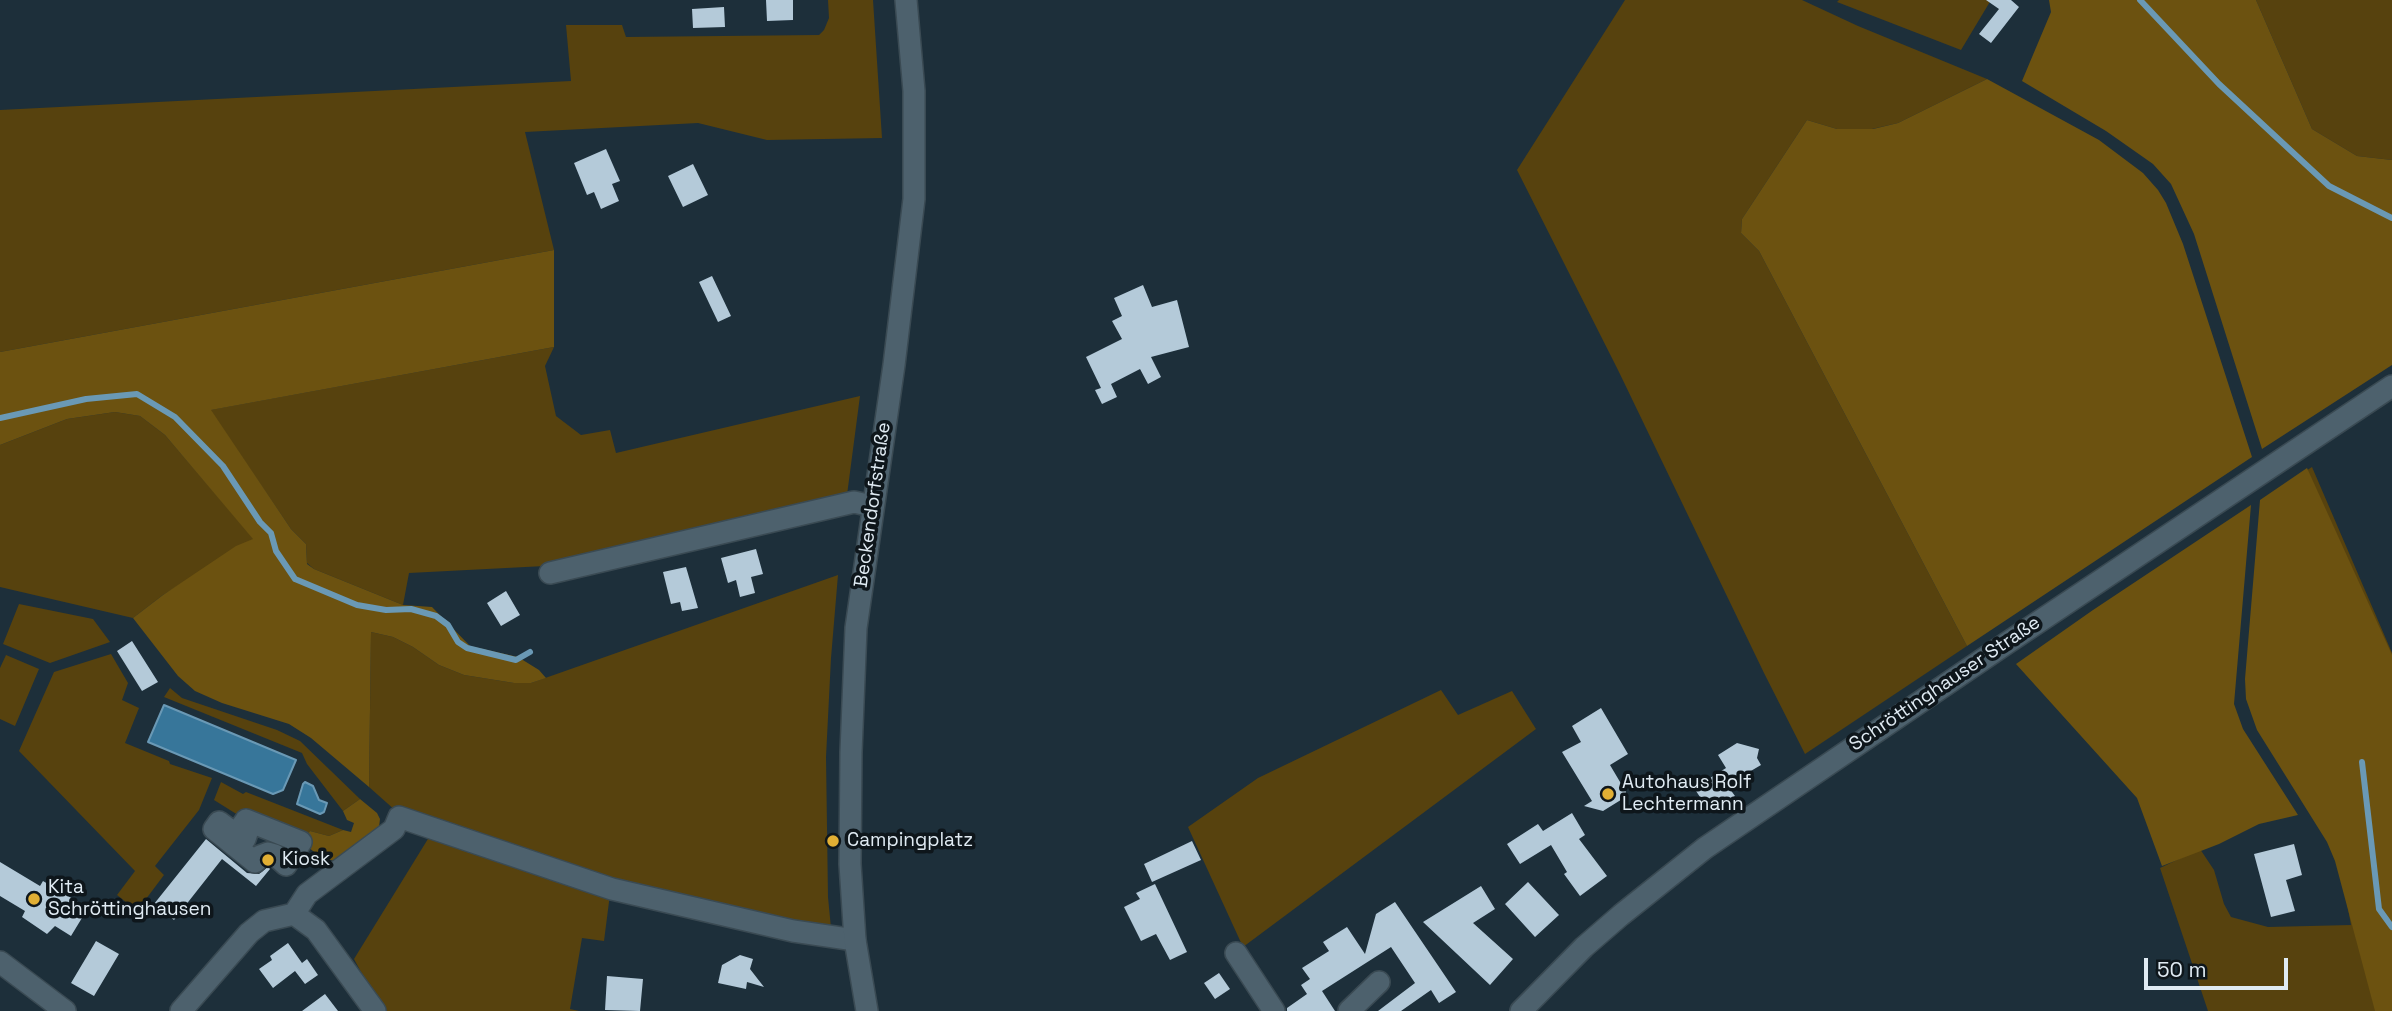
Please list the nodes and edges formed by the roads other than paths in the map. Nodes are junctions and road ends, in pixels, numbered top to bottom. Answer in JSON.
{"nodes":[{"id":1,"x":906,"y":0,"type":"edge"},
{"id":2,"x":2392,"y":386,"type":"edge"},
{"id":3,"x":872,"y":506,"type":"junction"},
{"id":4,"x":550,"y":573,"type":"dead end"},
{"id":5,"x":294,"y":914,"type":"junction"},
{"id":6,"x":855,"y":940,"type":"junction"},
{"id":7,"x":1236,"y":953,"type":"dead end"},
{"id":8,"x":0,"y":962,"type":"edge"},
{"id":9,"x":1379,"y":982,"type":"dead end"},
{"id":10,"x":65,"y":1011,"type":"edge"},
{"id":11,"x":181,"y":1011,"type":"edge"},
{"id":12,"x":376,"y":1011,"type":"edge"},
{"id":13,"x":867,"y":1011,"type":"edge"},
{"id":14,"x":1274,"y":1011,"type":"edge"},
{"id":15,"x":1349,"y":1011,"type":"edge"},
{"id":16,"x":1521,"y":1011,"type":"edge"}],
"edges":[{"from":1,"to":3,"type":"street","name":"Beckendorfstraße"},
{"from":2,"to":16,"type":"street","name":"Schröttinghauser Straße"},
{"from":3,"to":4,"type":"street"},
{"from":3,"to":6,"type":"street","name":"Beckendorfstraße"},
{"from":5,"to":6,"type":"street"},
{"from":5,"to":11,"type":"street"},
{"from":5,"to":12,"type":"street"},
{"from":6,"to":13,"type":"street","name":"Beckendorfstraße"},
{"from":7,"to":14,"type":"street"},
{"from":8,"to":10,"type":"street"},
{"from":9,"to":15,"type":"street"}]}
